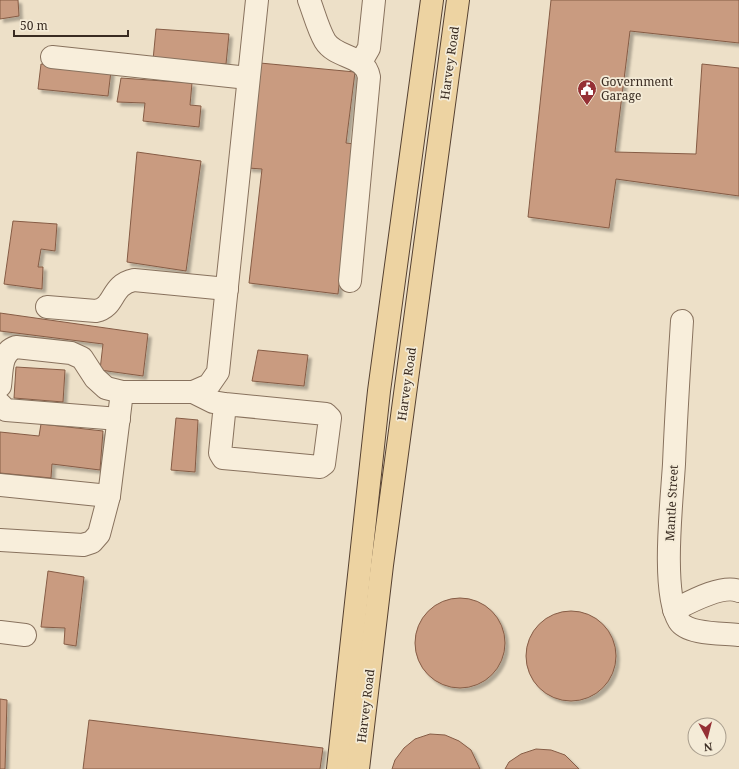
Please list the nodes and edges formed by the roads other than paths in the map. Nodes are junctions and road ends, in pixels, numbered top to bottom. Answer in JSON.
{"nodes":[{"id":1,"x":257,"y":0,"type":"edge"},
{"id":2,"x":309,"y":0,"type":"edge"},
{"id":3,"x":374,"y":0,"type":"edge"},
{"id":4,"x":432,"y":0,"type":"edge"},
{"id":5,"x":458,"y":0,"type":"edge"},
{"id":6,"x":52,"y":57,"type":"dead end"},
{"id":7,"x":361,"y":62,"type":"junction"},
{"id":8,"x":248,"y":78,"type":"junction"},
{"id":9,"x":350,"y":281,"type":"dead end"},
{"id":10,"x":227,"y":289,"type":"junction"},
{"id":11,"x":47,"y":307,"type":"dead end"},
{"id":12,"x":682,"y":321,"type":"dead end"},
{"id":13,"x":0,"y":386,"type":"edge"},
{"id":14,"x":379,"y":391,"type":"junction"},
{"id":15,"x":122,"y":392,"type":"junction"},
{"id":16,"x":193,"y":392,"type":"junction"},
{"id":17,"x":405,"y":394,"type":"junction"},
{"id":18,"x":0,"y":404,"type":"edge"},
{"id":19,"x":225,"y":404,"type":"junction"},
{"id":20,"x":119,"y":419,"type":"junction"},
{"id":21,"x":0,"y":485,"type":"edge"},
{"id":22,"x":109,"y":496,"type":"junction"},
{"id":23,"x":0,"y":540,"type":"edge"},
{"id":24,"x":739,"y":592,"type":"edge"},
{"id":25,"x":674,"y":610,"type":"junction"},
{"id":26,"x":0,"y":632,"type":"edge"},
{"id":27,"x":25,"y":635,"type":"dead end"},
{"id":28,"x":739,"y":635,"type":"edge"},
{"id":29,"x":338,"y":769,"type":"edge"},
{"id":30,"x":358,"y":769,"type":"edge"}],
"edges":[{"from":1,"to":8,"type":"lane"},
{"from":2,"to":7,"type":"lane"},
{"from":3,"to":7,"type":"lane"},
{"from":4,"to":14,"type":"main road","name":"Harvey Road"},
{"from":5,"to":17,"type":"main road","name":"Harvey Road"},
{"from":6,"to":8,"type":"lane"},
{"from":7,"to":9,"type":"lane"},
{"from":8,"to":10,"type":"lane"},
{"from":10,"to":11,"type":"lane"},
{"from":10,"to":16,"type":"lane"},
{"from":12,"to":25,"type":"lane","name":"Mantle Street"},
{"from":13,"to":15,"type":"lane"},
{"from":14,"to":17,"type":"main road"},
{"from":14,"to":29,"type":"main road","name":"Harvey Road"},
{"from":15,"to":16,"type":"lane"},
{"from":15,"to":20,"type":"lane"},
{"from":16,"to":19,"type":"lane"},
{"from":17,"to":30,"type":"main road","name":"Harvey Road"},
{"from":18,"to":20,"type":"lane"},
{"from":19,"to":19,"type":"lane"},
{"from":20,"to":22,"type":"lane"},
{"from":21,"to":22,"type":"lane"},
{"from":22,"to":23,"type":"lane"},
{"from":24,"to":25,"type":"lane"},
{"from":25,"to":28,"type":"lane","name":"Mantle Street"},
{"from":26,"to":27,"type":"lane"}]}
